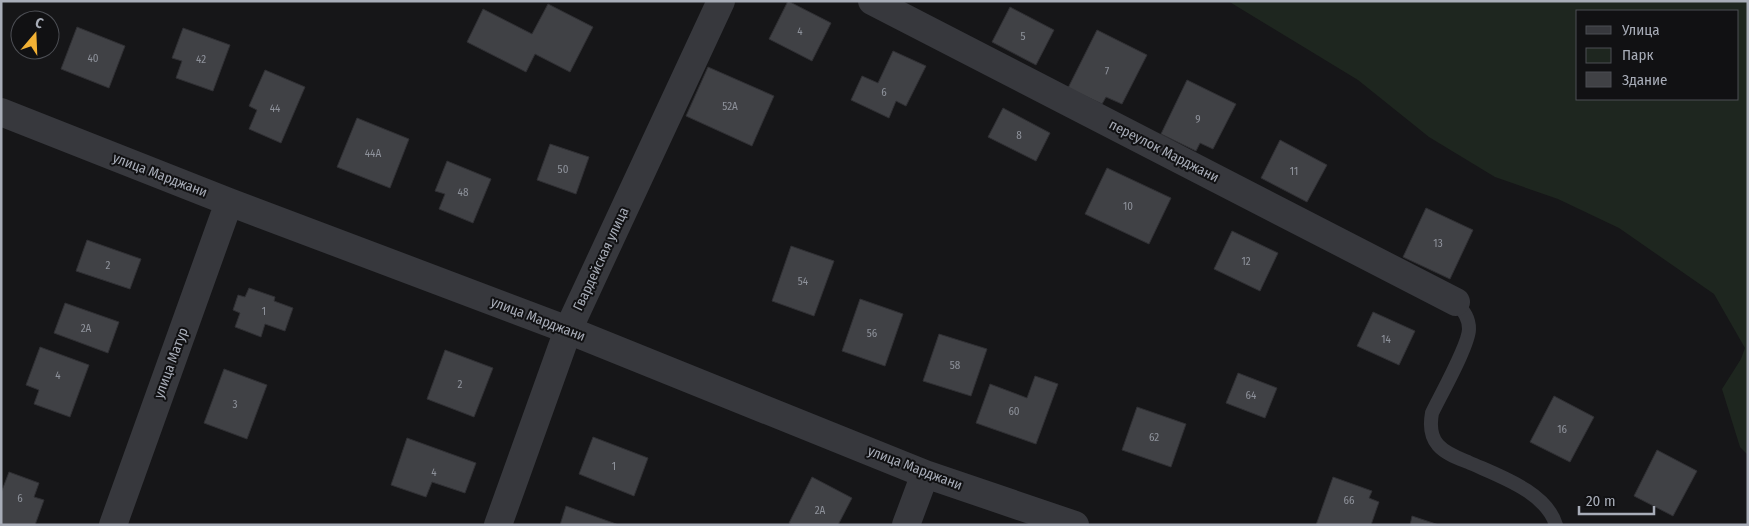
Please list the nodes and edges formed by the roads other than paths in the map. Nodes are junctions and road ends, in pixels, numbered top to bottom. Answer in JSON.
{"nodes":[{"id":1,"x":721,"y":1,"type":"edge"},
{"id":2,"x":872,"y":1,"type":"edge"},
{"id":3,"x":1,"y":112,"type":"edge"},
{"id":4,"x":229,"y":202,"type":"junction"},
{"id":5,"x":1456,"y":302,"type":"joint"},
{"id":6,"x":568,"y":330,"type":"junction"},
{"id":7,"x":925,"y":474,"type":"junction"},
{"id":8,"x":113,"y":525,"type":"edge"},
{"id":9,"x":498,"y":525,"type":"edge"},
{"id":10,"x":906,"y":525,"type":"edge"},
{"id":11,"x":1075,"y":525,"type":"edge"},
{"id":12,"x":1556,"y":525,"type":"edge"}],
"edges":[{"from":1,"to":6,"type":"street","name":"Гвардейская улица"},
{"from":2,"to":5,"type":"street","name":"переулок Марджани"},
{"from":3,"to":4,"type":"street","name":"улица Марджани"},
{"from":4,"to":6,"type":"street","name":"улица Марджани"},
{"from":4,"to":8,"type":"street","name":"улица Матур"},
{"from":5,"to":12,"type":"lane"},
{"from":6,"to":7,"type":"street","name":"улица Марджани"},
{"from":6,"to":9,"type":"street","name":"Гвардейская улица"},
{"from":7,"to":10,"type":"street"},
{"from":7,"to":11,"type":"street","name":"улица Марджани"}]}
